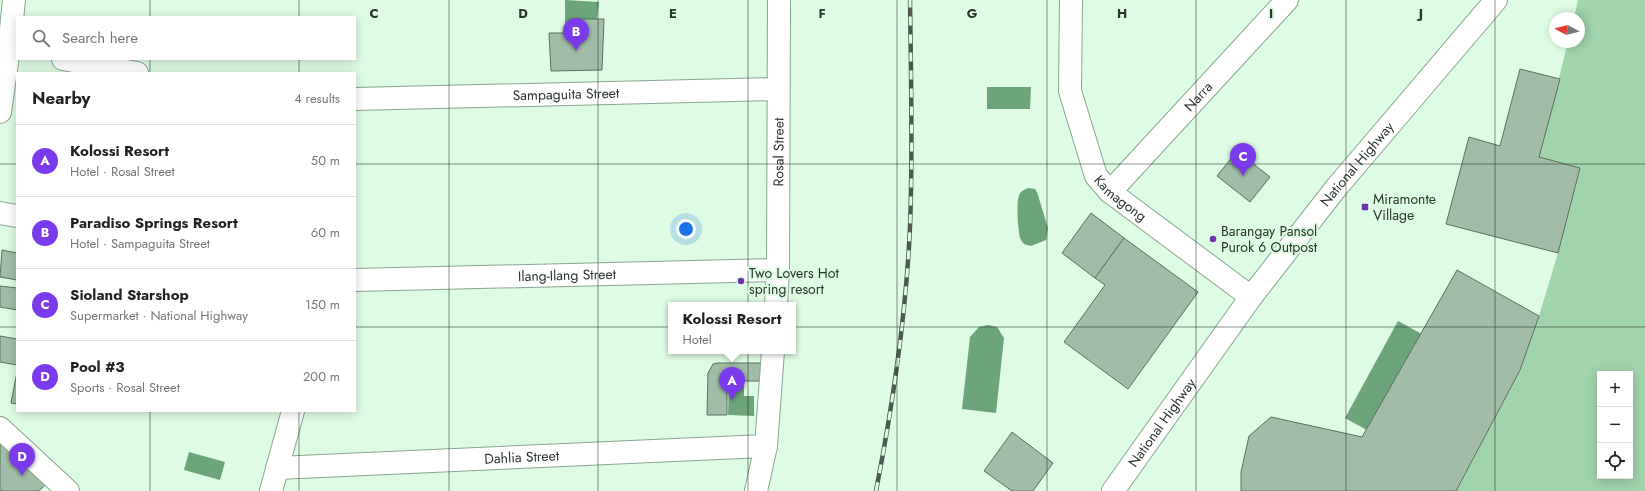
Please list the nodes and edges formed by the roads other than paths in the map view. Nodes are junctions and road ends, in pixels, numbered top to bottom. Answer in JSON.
{"nodes":[{"id":1,"x":14,"y":0,"type":"edge"},
{"id":2,"x":779,"y":0,"type":"edge"},
{"id":3,"x":1071,"y":0,"type":"edge"},
{"id":4,"x":1287,"y":0,"type":"edge"},
{"id":5,"x":1496,"y":0,"type":"edge"},
{"id":6,"x":9,"y":49,"type":"edge"},
{"id":7,"x":68,"y":60,"type":"edge"},
{"id":8,"x":132,"y":72,"type":"edge"},
{"id":9,"x":778,"y":89,"type":"junction"},
{"id":10,"x":356,"y":99,"type":"edge"},
{"id":11,"x":0,"y":112,"type":"edge"},
{"id":12,"x":1110,"y":192,"type":"junction"},
{"id":13,"x":0,"y":213,"type":"edge"},
{"id":14,"x":16,"y":216,"type":"edge"},
{"id":15,"x":778,"y":270,"type":"junction"},
{"id":16,"x":356,"y":280,"type":"edge"},
{"id":17,"x":1251,"y":297,"type":"junction"},
{"id":18,"x":776,"y":302,"type":"edge"},
{"id":19,"x":773,"y":354,"type":"edge"},
{"id":20,"x":293,"y":412,"type":"edge"},
{"id":21,"x":0,"y":428,"type":"edge"},
{"id":22,"x":766,"y":446,"type":"junction"},
{"id":23,"x":277,"y":468,"type":"junction"},
{"id":24,"x":68,"y":491,"type":"edge"},
{"id":25,"x":271,"y":491,"type":"edge"},
{"id":26,"x":756,"y":491,"type":"edge"},
{"id":27,"x":1113,"y":491,"type":"edge"}],
"edges":[{"from":1,"to":6,"type":"street"},
{"from":2,"to":9,"type":"street","name":"Rosal Street"},
{"from":3,"to":12,"type":"street","name":"Kamagong"},
{"from":4,"to":12,"type":"street","name":"Narra"},
{"from":5,"to":17,"type":"street","name":"National Highway"},
{"from":6,"to":11,"type":"street"},
{"from":7,"to":8,"type":"street"},
{"from":9,"to":10,"type":"street","name":"Sampaguita Street"},
{"from":9,"to":15,"type":"street","name":"Rosal Street"},
{"from":12,"to":17,"type":"street","name":"Kamagong"},
{"from":13,"to":14,"type":"street"},
{"from":15,"to":16,"type":"street","name":"Ilang-Ilang Street"},
{"from":15,"to":18,"type":"street","name":"Rosal Street"},
{"from":17,"to":27,"type":"street","name":"National Highway"},
{"from":19,"to":22,"type":"street"},
{"from":20,"to":23,"type":"street"},
{"from":21,"to":24,"type":"street"},
{"from":22,"to":23,"type":"street","name":"Dahlia Street"},
{"from":22,"to":26,"type":"street"},
{"from":23,"to":25,"type":"street"}]}
